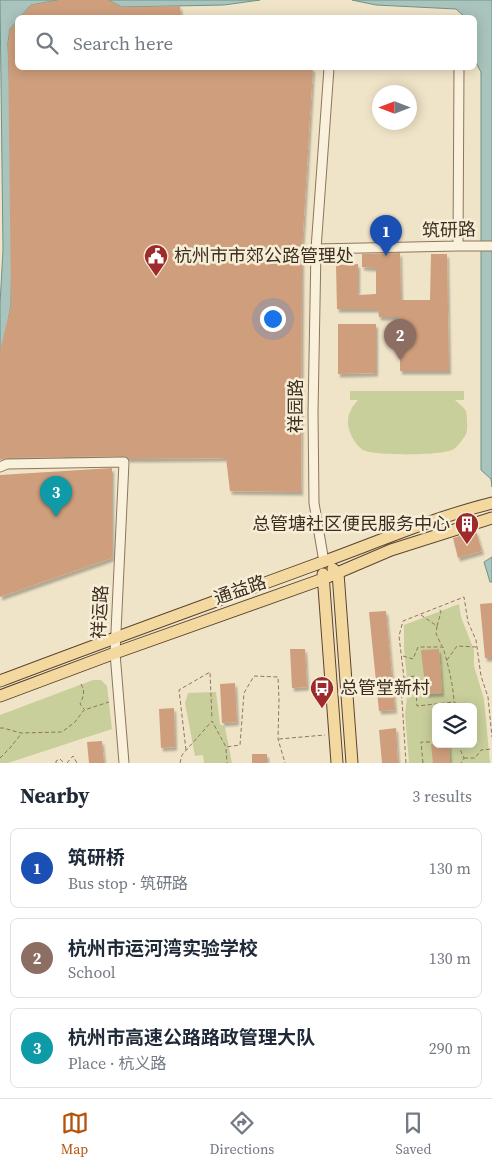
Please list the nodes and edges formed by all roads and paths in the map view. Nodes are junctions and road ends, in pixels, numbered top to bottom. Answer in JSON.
{"nodes":[{"id":1,"x":329,"y":70,"type":"edge"},
{"id":2,"x":459,"y":70,"type":"edge"},
{"id":3,"x":458,"y":246,"type":"junction"},
{"id":4,"x":492,"y":246,"type":"edge"},
{"id":5,"x":316,"y":249,"type":"junction"},
{"id":6,"x":0,"y":467,"type":"edge"},
{"id":7,"x":490,"y":504,"type":"edge"},
{"id":8,"x":492,"y":518,"type":"edge"},
{"id":9,"x":324,"y":562,"type":"junction"},
{"id":10,"x":338,"y":573,"type":"junction"},
{"id":11,"x":323,"y":579,"type":"junction"},
{"id":12,"x":439,"y":606,"type":"junction"},
{"id":13,"x":420,"y":614,"type":"junction"},
{"id":14,"x":437,"y":626,"type":"junction"},
{"id":15,"x":115,"y":638,"type":"junction"},
{"id":16,"x":443,"y":647,"type":"junction"},
{"id":17,"x":477,"y":647,"type":"junction"},
{"id":18,"x":115,"y":652,"type":"junction"},
{"id":19,"x":402,"y":656,"type":"junction"},
{"id":20,"x":447,"y":661,"type":"junction"},
{"id":21,"x":404,"y":678,"type":"junction"},
{"id":22,"x":0,"y":681,"type":"edge"},
{"id":23,"x":81,"y":684,"type":"dead end"},
{"id":24,"x":0,"y":696,"type":"edge"},
{"id":25,"x":109,"y":702,"type":"dead end"},
{"id":26,"x":454,"y":702,"type":"joint"},
{"id":27,"x":84,"y":710,"type":"junction"},
{"id":28,"x":212,"y":721,"type":"junction"},
{"id":29,"x":0,"y":728,"type":"edge"},
{"id":30,"x":22,"y":732,"type":"junction"},
{"id":31,"x":334,"y":734,"type":"junction"},
{"id":32,"x":492,"y":738,"type":"edge"},
{"id":33,"x":278,"y":739,"type":"junction"},
{"id":34,"x":432,"y":742,"type":"edge"},
{"id":35,"x":226,"y":747,"type":"junction"},
{"id":36,"x":459,"y":748,"type":"edge"},
{"id":37,"x":492,"y":749,"type":"edge"},
{"id":38,"x":186,"y":751,"type":"junction"},
{"id":39,"x":0,"y":758,"type":"edge"},
{"id":40,"x":464,"y":758,"type":"junction"},
{"id":41,"x":56,"y":763,"type":"edge"},
{"id":42,"x":64,"y":763,"type":"edge"},
{"id":43,"x":67,"y":763,"type":"edge"},
{"id":44,"x":77,"y":763,"type":"edge"},
{"id":45,"x":124,"y":763,"type":"edge"},
{"id":46,"x":180,"y":763,"type":"edge"},
{"id":47,"x":227,"y":763,"type":"edge"},
{"id":48,"x":285,"y":763,"type":"edge"},
{"id":49,"x":337,"y":763,"type":"edge"},
{"id":50,"x":352,"y":763,"type":"edge"},
{"id":51,"x":406,"y":763,"type":"edge"},
{"id":52,"x":423,"y":763,"type":"edge"},
{"id":53,"x":461,"y":763,"type":"edge"}],
"edges":[{"from":1,"to":5,"type":"street","name":"祥园路"},
{"from":2,"to":3,"type":"street"},
{"from":3,"to":4,"type":"street","name":"筑研路"},
{"from":3,"to":5,"type":"street","name":"筑研路"},
{"from":5,"to":9,"type":"street","name":"祥园路"},
{"from":6,"to":15,"type":"street","name":"祥运路"},
{"from":7,"to":9,"type":"main road","name":"通益路"},
{"from":8,"to":10,"type":"main road","name":"通益路"},
{"from":9,"to":10,"type":"main road"},
{"from":9,"to":11,"type":"main road","name":"祥园路"},
{"from":9,"to":15,"type":"main road","name":"通益路"},
{"from":10,"to":11,"type":"main road","name":"通益路"},
{"from":10,"to":50,"type":"main road"},
{"from":11,"to":18,"type":"main road","name":"通益路"},
{"from":11,"to":31,"type":"main road","name":"祥园路"},
{"from":12,"to":13,"type":"path"},
{"from":12,"to":14,"type":"path"},
{"from":12,"to":17,"type":"path"},
{"from":13,"to":14,"type":"path"},
{"from":13,"to":19,"type":"path"},
{"from":14,"to":16,"type":"path"},
{"from":15,"to":18,"type":"street","name":"祥运路"},
{"from":15,"to":22,"type":"main road","name":"通益路"},
{"from":16,"to":19,"type":"path"},
{"from":16,"to":20,"type":"path"},
{"from":17,"to":20,"type":"path"},
{"from":17,"to":32,"type":"path"},
{"from":18,"to":24,"type":"main road","name":"通益路"},
{"from":18,"to":45,"type":"street","name":"祥运路"},
{"from":19,"to":21,"type":"path"},
{"from":20,"to":26,"type":"path"},
{"from":21,"to":26,"type":"path"},
{"from":21,"to":51,"type":"path"},
{"from":23,"to":27,"type":"path"},
{"from":25,"to":27,"type":"path"},
{"from":27,"to":30,"type":"path"},
{"from":28,"to":35,"type":"path"},
{"from":28,"to":38,"type":"path"},
{"from":28,"to":38,"type":"path"},
{"from":29,"to":30,"type":"path"},
{"from":30,"to":39,"type":"path"},
{"from":31,"to":33,"type":"path"},
{"from":31,"to":49,"type":"main road","name":"祥园路"},
{"from":33,"to":35,"type":"path"},
{"from":33,"to":48,"type":"path"},
{"from":34,"to":52,"type":"path"},
{"from":35,"to":47,"type":"path"},
{"from":36,"to":40,"type":"path"},
{"from":37,"to":40,"type":"path"},
{"from":38,"to":46,"type":"path"},
{"from":40,"to":53,"type":"path"},
{"from":41,"to":42,"type":"path"},
{"from":43,"to":44,"type":"path"}]}
